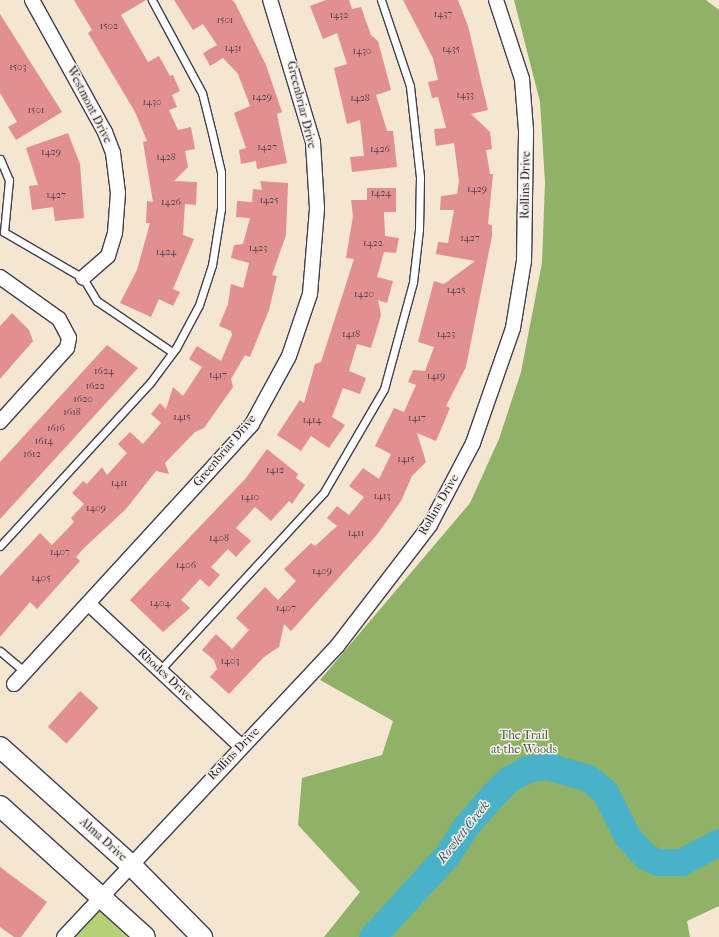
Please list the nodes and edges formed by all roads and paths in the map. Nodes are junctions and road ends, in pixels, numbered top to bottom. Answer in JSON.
{"nodes":[{"id":1,"x":32,"y":0,"type":"edge"},
{"id":2,"x":152,"y":0,"type":"edge"},
{"id":3,"x":270,"y":0,"type":"edge"},
{"id":4,"x":381,"y":0,"type":"edge"},
{"id":5,"x":496,"y":0,"type":"edge"},
{"id":6,"x":0,"y":159,"type":"edge"},
{"id":7,"x":0,"y":277,"type":"edge"},
{"id":8,"x":83,"y":278,"type":"junction"},
{"id":9,"x":172,"y":352,"type":"junction"},
{"id":10,"x":0,"y":422,"type":"edge"},
{"id":11,"x":0,"y":546,"type":"edge"},
{"id":12,"x":89,"y":604,"type":"junction"},
{"id":13,"x":0,"y":650,"type":"edge"},
{"id":14,"x":160,"y":670,"type":"junction"},
{"id":15,"x":25,"y":672,"type":"junction"},
{"id":16,"x":14,"y":684,"type":"dead end"},
{"id":17,"x":241,"y":746,"type":"junction"},
{"id":18,"x":0,"y":747,"type":"edge"},
{"id":19,"x":0,"y":806,"type":"edge"},
{"id":20,"x":130,"y":864,"type":"junction"},
{"id":21,"x":101,"y":896,"type":"junction"},
{"id":22,"x":64,"y":937,"type":"edge"},
{"id":23,"x":145,"y":937,"type":"edge"},
{"id":24,"x":202,"y":937,"type":"edge"}],
"edges":[{"from":1,"to":8,"type":"street","name":"Westmont Drive"},
{"from":2,"to":9,"type":"lane"},
{"from":3,"to":12,"type":"street","name":"Greenbriar Drive"},
{"from":4,"to":14,"type":"lane"},
{"from":5,"to":17,"type":"street","name":"Rollins Drive"},
{"from":6,"to":8,"type":"lane"},
{"from":7,"to":10,"type":"street"},
{"from":8,"to":9,"type":"lane"},
{"from":9,"to":11,"type":"lane"},
{"from":12,"to":14,"type":"street","name":"Rhodes Drive"},
{"from":12,"to":15,"type":"street","name":"Greenbriar Drive"},
{"from":13,"to":15,"type":"lane"},
{"from":14,"to":17,"type":"street","name":"Rhodes Drive"},
{"from":15,"to":16,"type":"street","name":"Greenbriar Drive"},
{"from":17,"to":20,"type":"street","name":"Rollins Drive"},
{"from":18,"to":20,"type":"main road","name":"Alma Drive"},
{"from":19,"to":21,"type":"main road"},
{"from":20,"to":21,"type":"street","name":"Rollins Drive"},
{"from":20,"to":24,"type":"main road","name":"Alma Drive"},
{"from":21,"to":22,"type":"street","name":"Rollins Drive"},
{"from":21,"to":23,"type":"main road"}]}
